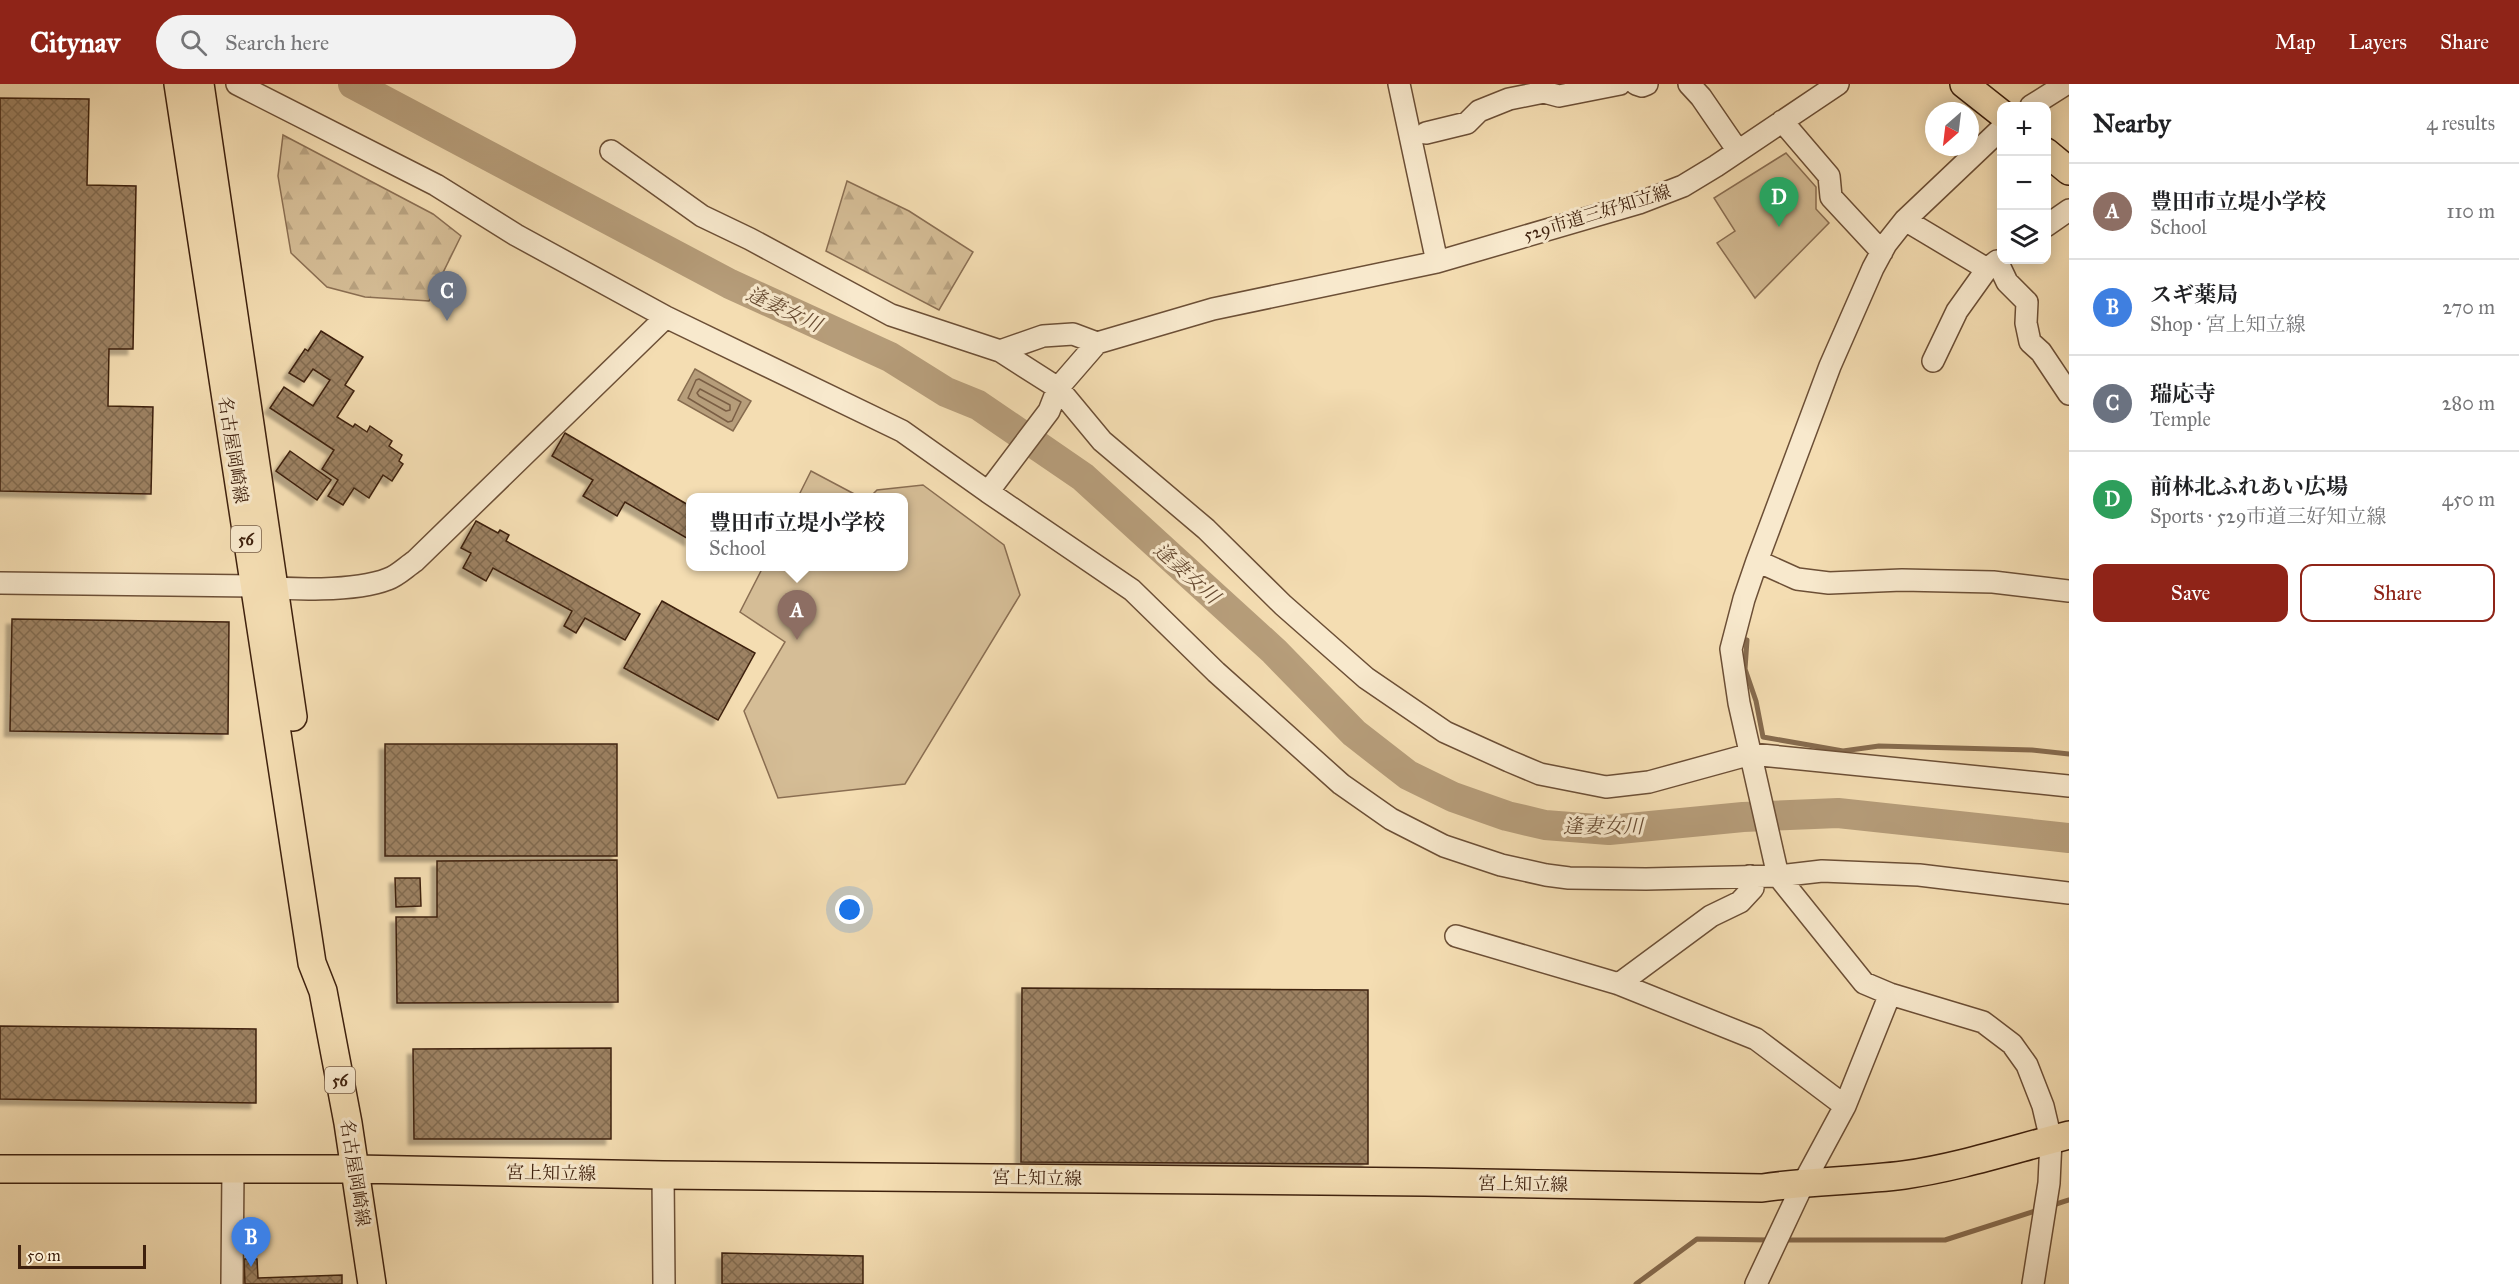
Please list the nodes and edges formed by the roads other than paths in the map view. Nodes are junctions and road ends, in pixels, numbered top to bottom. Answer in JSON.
{"nodes":[{"id":1,"x":178,"y":84,"type":"edge"},
{"id":2,"x":200,"y":84,"type":"edge"},
{"id":3,"x":237,"y":84,"type":"edge"},
{"id":4,"x":1399,"y":84,"type":"edge"},
{"id":5,"x":1620,"y":84,"type":"edge"},
{"id":6,"x":1636,"y":84,"type":"edge"},
{"id":7,"x":1647,"y":84,"type":"edge"},
{"id":8,"x":1689,"y":84,"type":"edge"},
{"id":9,"x":1838,"y":84,"type":"edge"},
{"id":10,"x":1964,"y":84,"type":"edge"},
{"id":11,"x":2066,"y":84,"type":"edge"},
{"id":12,"x":2037,"y":102,"type":"edge"},
{"id":13,"x":1997,"y":111,"type":"edge"},
{"id":14,"x":1782,"y":121,"type":"junction"},
{"id":15,"x":1997,"y":132,"type":"edge"},
{"id":16,"x":1426,"y":133,"type":"dead end"},
{"id":17,"x":611,"y":151,"type":"dead end"},
{"id":18,"x":1738,"y":152,"type":"junction"},
{"id":19,"x":2051,"y":156,"type":"edge"},
{"id":20,"x":2069,"y":171,"type":"edge"},
{"id":21,"x":2069,"y":210,"type":"edge"},
{"id":22,"x":1905,"y":220,"type":"junction"},
{"id":23,"x":2051,"y":223,"type":"edge"},
{"id":24,"x":1882,"y":252,"type":"junction"},
{"id":25,"x":1437,"y":262,"type":"junction"},
{"id":26,"x":1995,"y":262,"type":"edge"},
{"id":27,"x":666,"y":317,"type":"junction"},
{"id":28,"x":1097,"y":343,"type":"junction"},
{"id":29,"x":1000,"y":351,"type":"junction"},
{"id":30,"x":1933,"y":361,"type":"dead end"},
{"id":31,"x":1058,"y":388,"type":"junction"},
{"id":32,"x":2069,"y":394,"type":"edge"},
{"id":33,"x":992,"y":486,"type":"junction"},
{"id":34,"x":1757,"y":561,"type":"junction"},
{"id":35,"x":0,"y":583,"type":"edge"},
{"id":36,"x":264,"y":587,"type":"junction"},
{"id":37,"x":2069,"y":591,"type":"edge"},
{"id":38,"x":1751,"y":760,"type":"junction"},
{"id":39,"x":2069,"y":786,"type":"edge"},
{"id":40,"x":1777,"y":869,"type":"junction"},
{"id":41,"x":1750,"y":876,"type":"junction"},
{"id":42,"x":2069,"y":893,"type":"edge"},
{"id":43,"x":1456,"y":936,"type":"dead end"},
{"id":44,"x":1619,"y":984,"type":"junction"},
{"id":45,"x":1890,"y":994,"type":"junction"},
{"id":46,"x":1845,"y":1106,"type":"junction"},
{"id":47,"x":2060,"y":1137,"type":"edge"},
{"id":48,"x":0,"y":1169,"type":"edge"},
{"id":49,"x":233,"y":1169,"type":"junction"},
{"id":50,"x":356,"y":1169,"type":"junction"},
{"id":51,"x":663,"y":1175,"type":"junction"},
{"id":52,"x":1804,"y":1182,"type":"junction"},
{"id":53,"x":232,"y":1284,"type":"edge"},
{"id":54,"x":372,"y":1284,"type":"edge"},
{"id":55,"x":664,"y":1284,"type":"edge"},
{"id":56,"x":1756,"y":1284,"type":"edge"},
{"id":57,"x":2033,"y":1284,"type":"edge"}],
"edges":[{"from":1,"to":36,"type":"main road","name":"名古屋岡崎線","number":"56"},
{"from":2,"to":36,"type":"main road","name":"名古屋岡崎線","number":"56"},
{"from":3,"to":27,"type":"street"},
{"from":4,"to":25,"type":"street"},
{"from":5,"to":16,"type":"street"},
{"from":6,"to":7,"type":"street"},
{"from":8,"to":18,"type":"street"},
{"from":9,"to":14,"type":"street","name":"529市道三好知立線"},
{"from":10,"to":13,"type":"main road"},
{"from":11,"to":12,"type":"street"},
{"from":14,"to":18,"type":"street","name":"529市道三好知立線"},
{"from":14,"to":24,"type":"street"},
{"from":15,"to":22,"type":"street"},
{"from":17,"to":29,"type":"street"},
{"from":18,"to":25,"type":"street","name":"529市道三好知立線"},
{"from":19,"to":20,"type":"main road"},
{"from":21,"to":23,"type":"street"},
{"from":22,"to":24,"type":"street"},
{"from":22,"to":26,"type":"street"},
{"from":24,"to":34,"type":"street"},
{"from":25,"to":28,"type":"street","name":"529市道三好知立線"},
{"from":26,"to":30,"type":"street"},
{"from":26,"to":32,"type":"street"},
{"from":27,"to":33,"type":"street"},
{"from":27,"to":36,"type":"street"},
{"from":28,"to":29,"type":"street"},
{"from":28,"to":31,"type":"street"},
{"from":29,"to":31,"type":"street"},
{"from":31,"to":33,"type":"street"},
{"from":31,"to":38,"type":"street"},
{"from":33,"to":41,"type":"street"},
{"from":34,"to":37,"type":"street"},
{"from":34,"to":38,"type":"street"},
{"from":35,"to":36,"type":"street"},
{"from":36,"to":50,"type":"main road","name":"名古屋岡崎線","number":"56"},
{"from":38,"to":39,"type":"street"},
{"from":38,"to":40,"type":"street"},
{"from":40,"to":41,"type":"street"},
{"from":40,"to":42,"type":"street"},
{"from":40,"to":45,"type":"street"},
{"from":41,"to":44,"type":"street"},
{"from":43,"to":44,"type":"street"},
{"from":44,"to":46,"type":"street"},
{"from":45,"to":46,"type":"street"},
{"from":45,"to":47,"type":"street"},
{"from":46,"to":52,"type":"street"},
{"from":47,"to":52,"type":"main road","name":"宮上知立線"},
{"from":47,"to":57,"type":"street"},
{"from":48,"to":49,"type":"main road","name":"宮上知立線"},
{"from":49,"to":50,"type":"main road","name":"宮上知立線"},
{"from":49,"to":53,"type":"street"},
{"from":50,"to":51,"type":"main road","name":"宮上知立線"},
{"from":50,"to":54,"type":"main road","name":"名古屋岡崎線","number":"56"},
{"from":51,"to":52,"type":"main road","name":"宮上知立線"},
{"from":51,"to":55,"type":"street"},
{"from":52,"to":56,"type":"street"}]}
